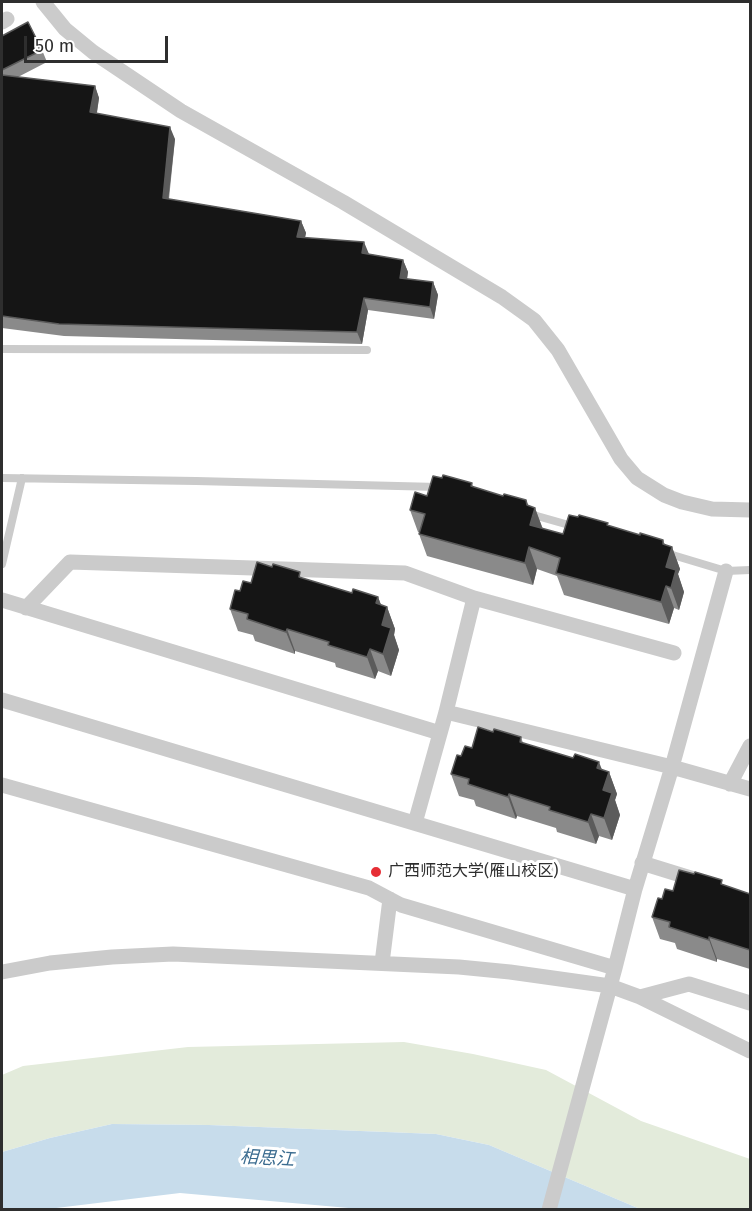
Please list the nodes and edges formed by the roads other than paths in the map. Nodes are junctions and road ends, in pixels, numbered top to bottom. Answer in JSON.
{"nodes":[{"id":1,"x":43,"y":2,"type":"edge"},
{"id":2,"x":2,"y":349,"type":"edge"},
{"id":3,"x":367,"y":350,"type":"dead end"},
{"id":4,"x":2,"y":478,"type":"edge"},
{"id":5,"x":22,"y":478,"type":"junction"},
{"id":6,"x":450,"y":490,"type":"edge"},
{"id":7,"x":519,"y":510,"type":"edge"},
{"id":8,"x":750,"y":510,"type":"edge"},
{"id":9,"x":588,"y":531,"type":"edge"},
{"id":10,"x":657,"y":550,"type":"edge"},
{"id":11,"x":2,"y":564,"type":"edge"},
{"id":12,"x":750,"y":570,"type":"edge"},
{"id":13,"x":726,"y":571,"type":"junction"},
{"id":14,"x":474,"y":598,"type":"junction"},
{"id":15,"x":2,"y":600,"type":"edge"},
{"id":16,"x":26,"y":608,"type":"junction"},
{"id":17,"x":674,"y":653,"type":"dead end"},
{"id":18,"x":2,"y":700,"type":"edge"},
{"id":19,"x":446,"y":712,"type":"junction"},
{"id":20,"x":440,"y":733,"type":"junction"},
{"id":21,"x":750,"y":746,"type":"edge"},
{"id":22,"x":672,"y":767,"type":"junction"},
{"id":23,"x":730,"y":784,"type":"junction"},
{"id":24,"x":2,"y":785,"type":"edge"},
{"id":25,"x":750,"y":789,"type":"edge"},
{"id":26,"x":415,"y":823,"type":"junction"},
{"id":27,"x":642,"y":863,"type":"junction"},
{"id":28,"x":707,"y":883,"type":"edge"},
{"id":29,"x":635,"y":889,"type":"junction"},
{"id":30,"x":390,"y":899,"type":"junction"},
{"id":31,"x":382,"y":963,"type":"junction"},
{"id":32,"x":615,"y":968,"type":"junction"},
{"id":33,"x":2,"y":972,"type":"edge"},
{"id":34,"x":610,"y":986,"type":"junction"},
{"id":35,"x":640,"y":997,"type":"junction"},
{"id":36,"x":750,"y":1003,"type":"edge"},
{"id":37,"x":750,"y":1051,"type":"edge"},
{"id":38,"x":549,"y":1209,"type":"edge"}],
"edges":[{"from":1,"to":8,"type":"street"},
{"from":2,"to":3,"type":"lane"},
{"from":4,"to":5,"type":"lane"},
{"from":5,"to":6,"type":"lane"},
{"from":5,"to":11,"type":"lane"},
{"from":7,"to":9,"type":"lane"},
{"from":10,"to":13,"type":"lane"},
{"from":12,"to":13,"type":"lane"},
{"from":13,"to":22,"type":"street"},
{"from":14,"to":16,"type":"street"},
{"from":14,"to":17,"type":"street"},
{"from":14,"to":19,"type":"street"},
{"from":15,"to":16,"type":"street"},
{"from":16,"to":20,"type":"street"},
{"from":18,"to":26,"type":"street"},
{"from":19,"to":20,"type":"street"},
{"from":19,"to":22,"type":"street"},
{"from":20,"to":26,"type":"street"},
{"from":21,"to":23,"type":"street"},
{"from":22,"to":23,"type":"street"},
{"from":22,"to":27,"type":"street"},
{"from":23,"to":25,"type":"street"},
{"from":24,"to":30,"type":"street"},
{"from":26,"to":29,"type":"street"},
{"from":27,"to":28,"type":"street"},
{"from":27,"to":29,"type":"street"},
{"from":29,"to":32,"type":"street"},
{"from":30,"to":31,"type":"street"},
{"from":30,"to":32,"type":"street"},
{"from":31,"to":33,"type":"street"},
{"from":31,"to":34,"type":"street"},
{"from":32,"to":34,"type":"street"},
{"from":34,"to":35,"type":"street"},
{"from":34,"to":38,"type":"street"},
{"from":35,"to":36,"type":"street"},
{"from":35,"to":37,"type":"street"}]}
